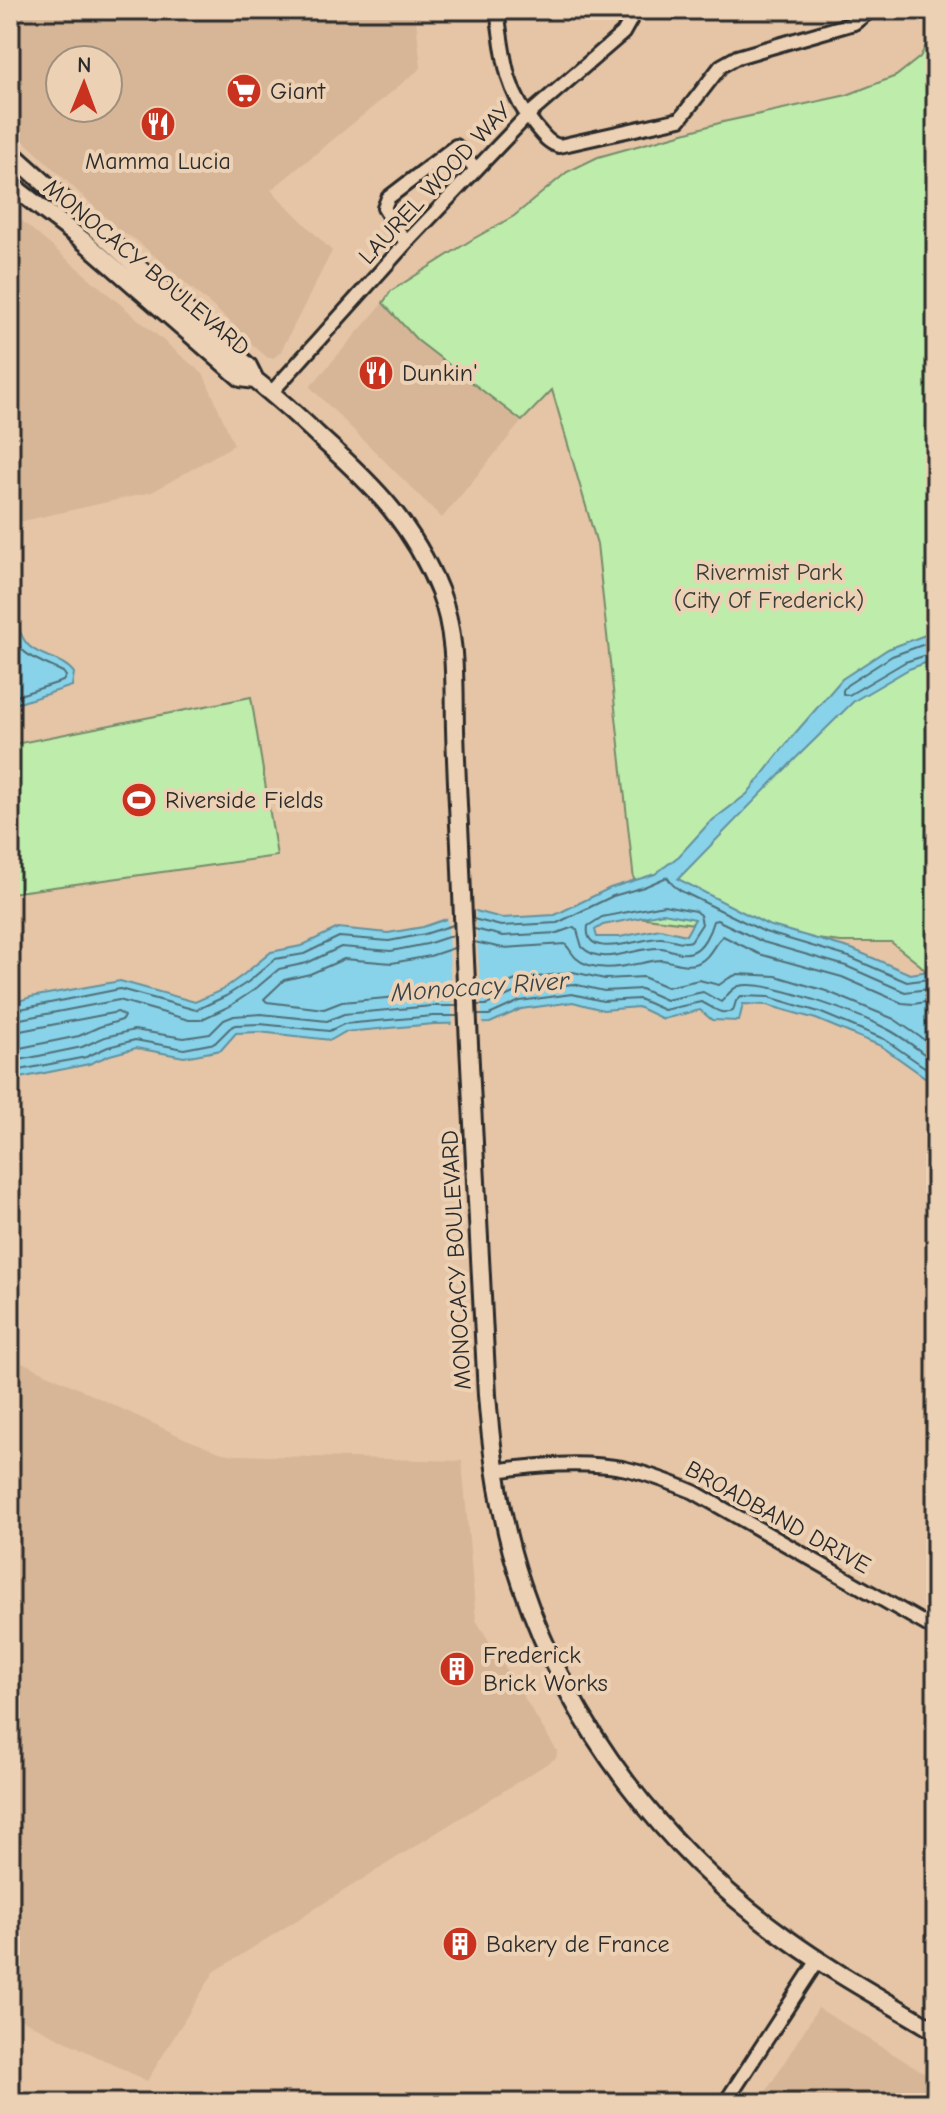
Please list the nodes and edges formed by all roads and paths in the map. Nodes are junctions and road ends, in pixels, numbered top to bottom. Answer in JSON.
{"nodes":[{"id":1,"x":497,"y":10,"type":"edge"},
{"id":2,"x":636,"y":10,"type":"edge"},
{"id":3,"x":871,"y":10,"type":"edge"},
{"id":4,"x":527,"y":116,"type":"junction"},
{"id":5,"x":10,"y":152,"type":"edge"},
{"id":6,"x":476,"y":169,"type":"junction"},
{"id":7,"x":10,"y":184,"type":"edge"},
{"id":8,"x":406,"y":243,"type":"junction"},
{"id":9,"x":255,"y":380,"type":"junction"},
{"id":10,"x":271,"y":393,"type":"junction"},
{"id":11,"x":495,"y":1471,"type":"junction"},
{"id":12,"x":936,"y":1630,"type":"edge"},
{"id":13,"x":818,"y":1960,"type":"junction"},
{"id":14,"x":936,"y":2031,"type":"edge"},
{"id":15,"x":727,"y":2100,"type":"dead end"}],
"edges":[{"from":1,"to":4,"type":"street"},
{"from":2,"to":4,"type":"street","name":"LAUREL WOOD WAY"},
{"from":3,"to":4,"type":"street"},
{"from":4,"to":6,"type":"street","name":"LAUREL WOOD WAY"},
{"from":5,"to":9,"type":"main road","name":"MONOCACY BOULEVARD"},
{"from":6,"to":8,"type":"street","name":"LAUREL WOOD WAY"},
{"from":6,"to":8,"type":"street"},
{"from":7,"to":9,"type":"main road","name":"MONOCACY BOULEVARD"},
{"from":8,"to":10,"type":"street","name":"LAUREL WOOD WAY"},
{"from":9,"to":10,"type":"main road","name":"MONOCACY BOULEVARD"},
{"from":10,"to":11,"type":"main road","name":"MONOCACY BOULEVARD"},
{"from":11,"to":12,"type":"street","name":"BROADBAND DRIVE"},
{"from":11,"to":13,"type":"main road","name":"MONOCACY BOULEVARD"},
{"from":13,"to":14,"type":"main road","name":"MONOCACY BOULEVARD"},
{"from":13,"to":15,"type":"street"}]}
